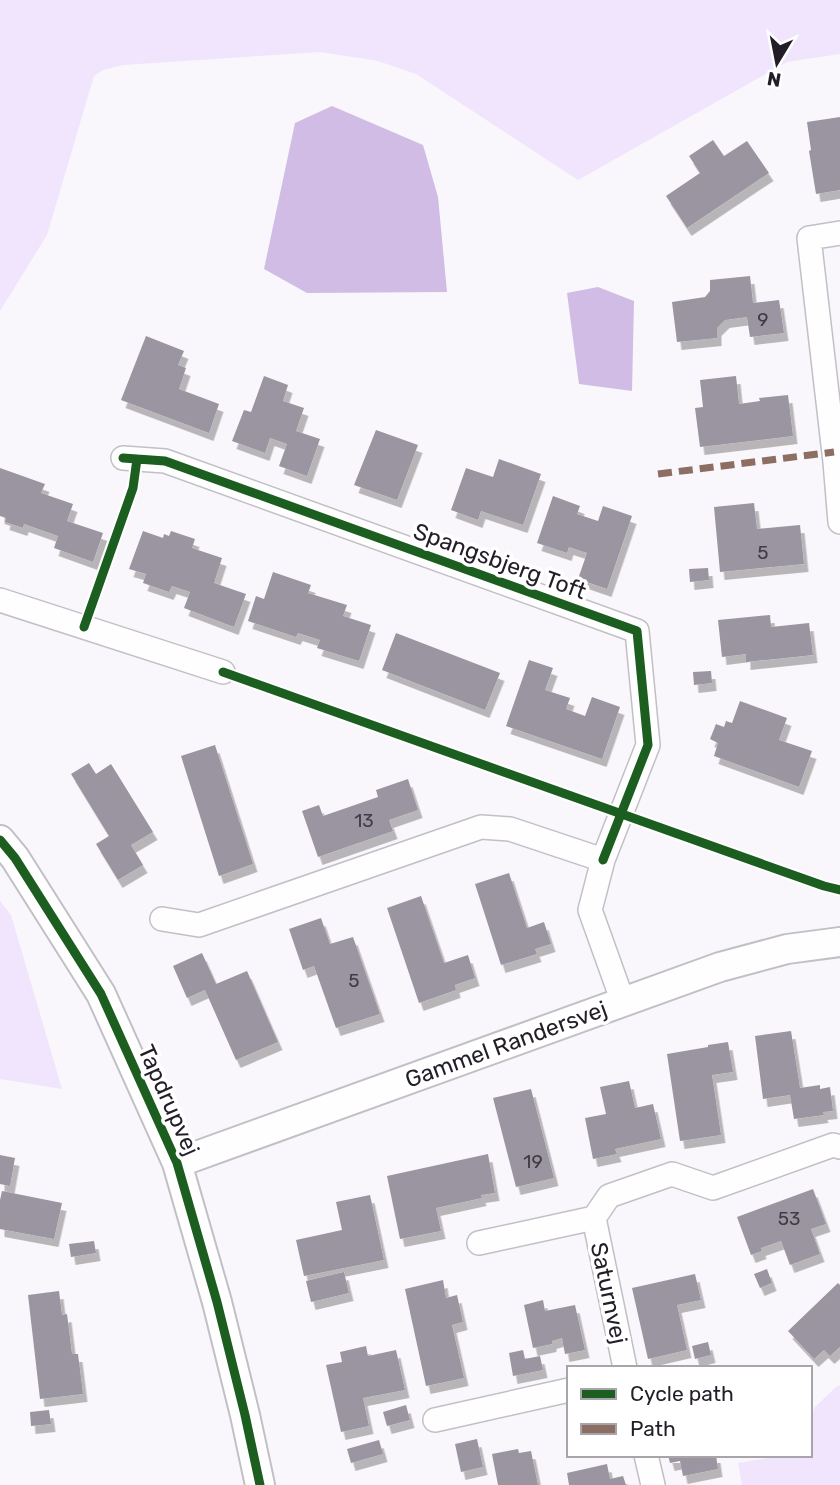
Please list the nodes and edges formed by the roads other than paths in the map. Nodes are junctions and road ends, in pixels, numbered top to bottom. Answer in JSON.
{"nodes":[{"id":1,"x":840,"y":233,"type":"edge"},
{"id":2,"x":123,"y":458,"type":"dead end"},
{"id":3,"x":837,"y":462,"type":"edge"},
{"id":4,"x":840,"y":522,"type":"edge"},
{"id":5,"x":0,"y":600,"type":"edge"},
{"id":6,"x":223,"y":673,"type":"dead end"},
{"id":7,"x":0,"y":840,"type":"edge"},
{"id":8,"x":603,"y":860,"type":"junction"},
{"id":9,"x":162,"y":919,"type":"dead end"},
{"id":10,"x":840,"y":942,"type":"edge"},
{"id":11,"x":623,"y":1002,"type":"junction"},
{"id":12,"x":840,"y":1147,"type":"edge"},
{"id":13,"x":177,"y":1163,"type":"junction"},
{"id":14,"x":594,"y":1218,"type":"junction"},
{"id":15,"x":479,"y":1243,"type":"dead end"},
{"id":16,"x":625,"y":1366,"type":"edge"},
{"id":17,"x":567,"y":1390,"type":"edge"},
{"id":18,"x":435,"y":1420,"type":"dead end"},
{"id":19,"x":646,"y":1457,"type":"edge"},
{"id":20,"x":260,"y":1485,"type":"edge"},
{"id":21,"x":653,"y":1485,"type":"edge"}],
"edges":[{"from":1,"to":3,"type":"street"},
{"from":2,"to":8,"type":"street","name":"Spangsbjerg Toft"},
{"from":3,"to":4,"type":"street"},
{"from":5,"to":6,"type":"street"},
{"from":7,"to":13,"type":"street","name":"Tapdrupvej"},
{"from":8,"to":9,"type":"street"},
{"from":8,"to":11,"type":"street","name":"Spangsbjerg Toft"},
{"from":10,"to":11,"type":"street","name":"Gammel Randersvej"},
{"from":11,"to":13,"type":"street","name":"Gammel Randersvej"},
{"from":12,"to":14,"type":"street","name":"Saturnvej"},
{"from":13,"to":20,"type":"street","name":"Tapdrupvej"},
{"from":14,"to":15,"type":"street","name":"Saturnvej"},
{"from":14,"to":16,"type":"street","name":"Saturnvej"},
{"from":17,"to":18,"type":"street"},
{"from":19,"to":21,"type":"street"}]}
